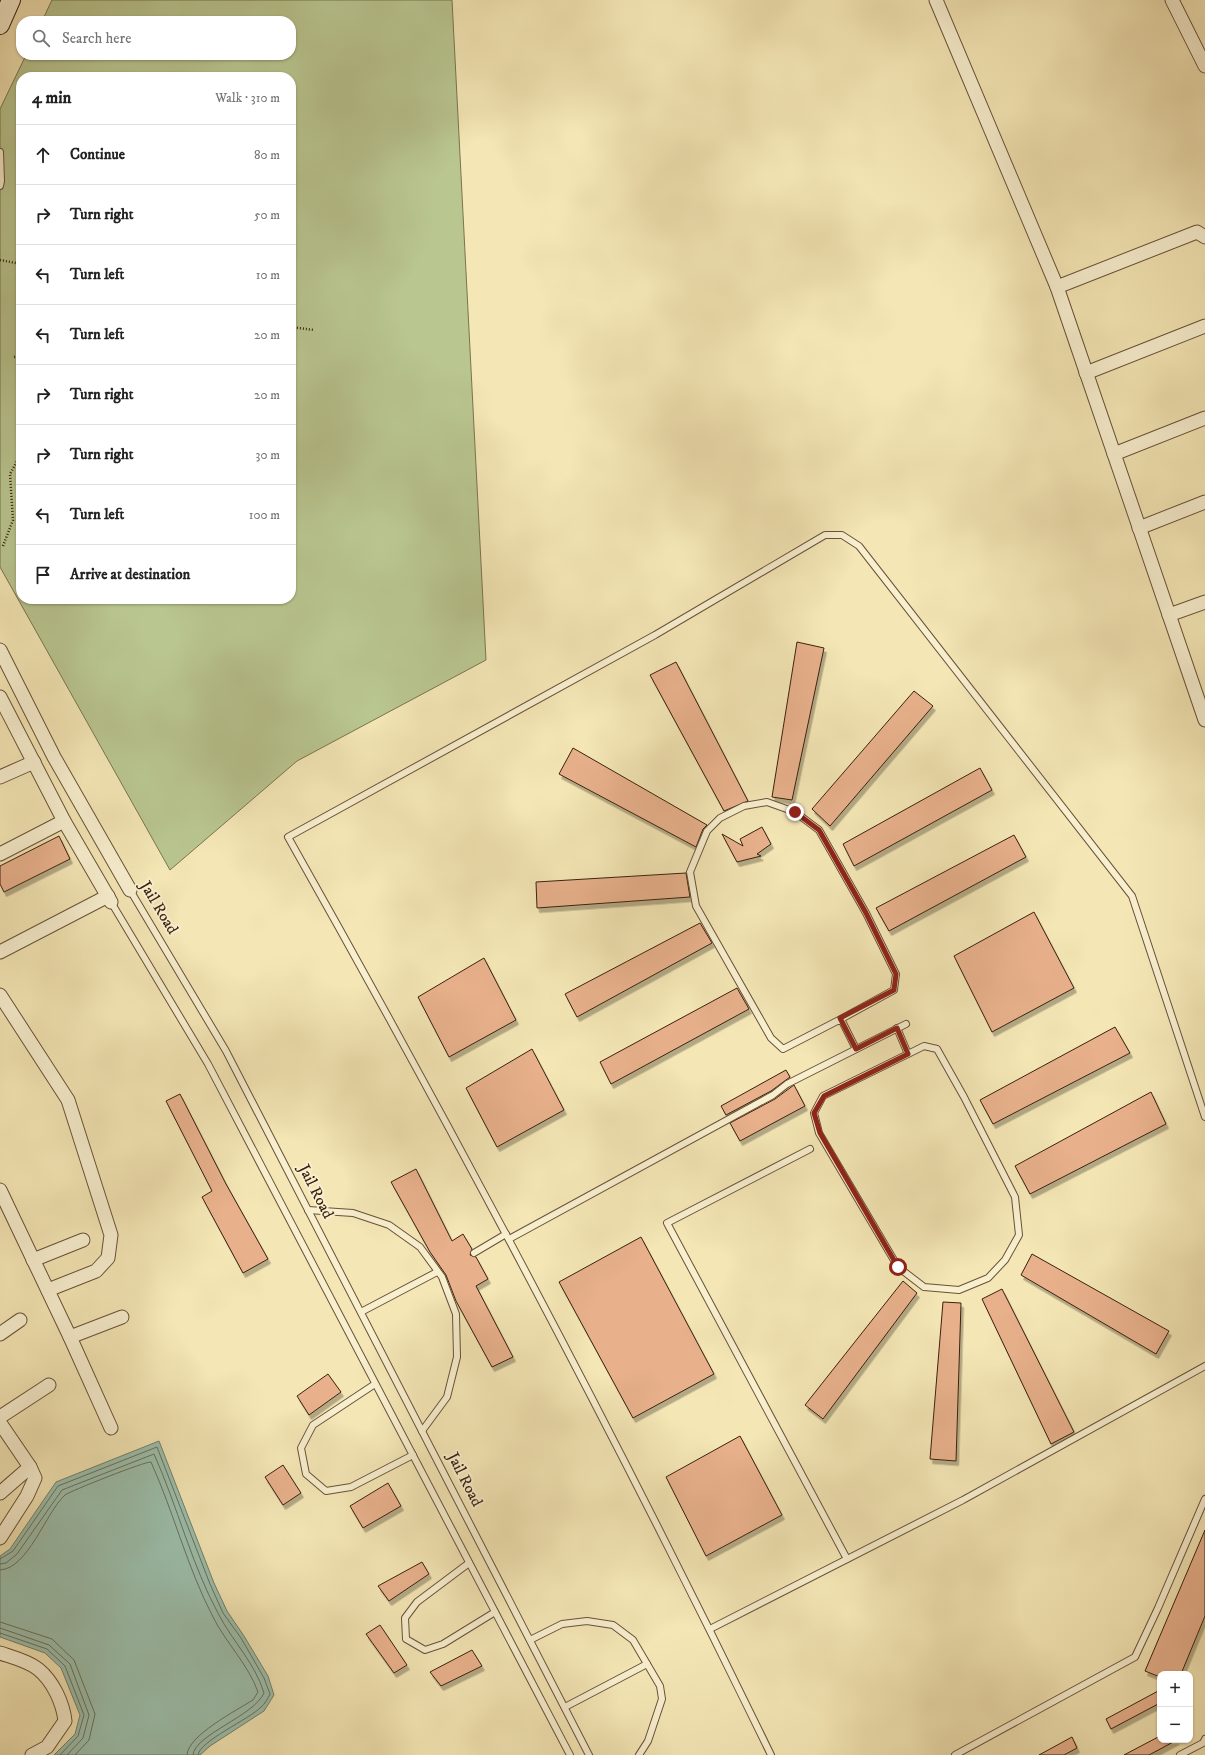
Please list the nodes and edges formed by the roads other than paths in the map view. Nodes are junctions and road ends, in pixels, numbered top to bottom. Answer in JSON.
{"nodes":[{"id":1,"x":11,"y":0,"type":"edge"},
{"id":2,"x":936,"y":0,"type":"edge"},
{"id":3,"x":1172,"y":0,"type":"edge"},
{"id":4,"x":0,"y":25,"type":"edge"},
{"id":5,"x":1205,"y":66,"type":"edge"},
{"id":6,"x":0,"y":152,"type":"edge"},
{"id":7,"x":0,"y":186,"type":"edge"},
{"id":8,"x":1205,"y":237,"type":"edge"},
{"id":9,"x":1057,"y":287,"type":"junction"},
{"id":10,"x":1205,"y":326,"type":"edge"},
{"id":11,"x":1086,"y":373,"type":"junction"},
{"id":12,"x":1205,"y":418,"type":"edge"},
{"id":13,"x":1114,"y":454,"type":"junction"},
{"id":14,"x":1205,"y":502,"type":"edge"},
{"id":15,"x":1139,"y":528,"type":"junction"},
{"id":16,"x":1205,"y":602,"type":"edge"},
{"id":17,"x":1169,"y":615,"type":"junction"},
{"id":18,"x":0,"y":650,"type":"edge"},
{"id":19,"x":0,"y":697,"type":"edge"},
{"id":20,"x":1202,"y":701,"type":"edge"},
{"id":21,"x":1205,"y":720,"type":"edge"},
{"id":22,"x":34,"y":762,"type":"junction"},
{"id":23,"x":0,"y":777,"type":"edge"},
{"id":24,"x":64,"y":821,"type":"junction"},
{"id":25,"x":0,"y":854,"type":"edge"},
{"id":26,"x":130,"y":890,"type":"joint"},
{"id":27,"x":110,"y":899,"type":"junction"},
{"id":28,"x":0,"y":952,"type":"edge"},
{"id":29,"x":0,"y":995,"type":"edge"},
{"id":30,"x":840,"y":1018,"type":"junction"},
{"id":31,"x":906,"y":1024,"type":"dead end"},
{"id":32,"x":897,"y":1028,"type":"junction"},
{"id":33,"x":856,"y":1049,"type":"junction"},
{"id":34,"x":908,"y":1054,"type":"junction"},
{"id":35,"x":1205,"y":1117,"type":"edge"},
{"id":36,"x":810,"y":1149,"type":"dead end"},
{"id":37,"x":0,"y":1190,"type":"edge"},
{"id":38,"x":308,"y":1210,"type":"junction"},
{"id":39,"x":508,"y":1236,"type":"junction"},
{"id":40,"x":83,"y":1240,"type":"dead end"},
{"id":41,"x":474,"y":1253,"type":"dead end"},
{"id":42,"x":33,"y":1260,"type":"junction"},
{"id":43,"x":438,"y":1272,"type":"junction"},
{"id":44,"x":48,"y":1290,"type":"junction"},
{"id":45,"x":361,"y":1312,"type":"junction"},
{"id":46,"x":122,"y":1317,"type":"dead end"},
{"id":47,"x":20,"y":1320,"type":"dead end"},
{"id":48,"x":0,"y":1334,"type":"edge"},
{"id":49,"x":70,"y":1337,"type":"junction"},
{"id":50,"x":1205,"y":1366,"type":"edge"},
{"id":51,"x":375,"y":1384,"type":"junction"},
{"id":52,"x":49,"y":1385,"type":"dead end"},
{"id":53,"x":0,"y":1417,"type":"edge"},
{"id":54,"x":0,"y":1424,"type":"edge"},
{"id":55,"x":111,"y":1428,"type":"dead end"},
{"id":56,"x":422,"y":1431,"type":"junction"},
{"id":57,"x":413,"y":1455,"type":"junction"},
{"id":58,"x":30,"y":1468,"type":"junction"},
{"id":59,"x":0,"y":1493,"type":"edge"},
{"id":60,"x":1205,"y":1499,"type":"edge"},
{"id":61,"x":0,"y":1538,"type":"edge"},
{"id":62,"x":847,"y":1560,"type":"junction"},
{"id":63,"x":469,"y":1563,"type":"junction"},
{"id":64,"x":495,"y":1612,"type":"junction"},
{"id":65,"x":710,"y":1630,"type":"junction"},
{"id":66,"x":530,"y":1640,"type":"junction"},
{"id":67,"x":0,"y":1653,"type":"edge"},
{"id":68,"x":647,"y":1664,"type":"junction"},
{"id":69,"x":564,"y":1707,"type":"junction"},
{"id":70,"x":1205,"y":1739,"type":"edge"},
{"id":71,"x":32,"y":1755,"type":"edge"},
{"id":72,"x":570,"y":1755,"type":"edge"},
{"id":73,"x":589,"y":1755,"type":"edge"},
{"id":74,"x":639,"y":1755,"type":"edge"},
{"id":75,"x":771,"y":1755,"type":"edge"},
{"id":76,"x":954,"y":1755,"type":"edge"},
{"id":77,"x":1180,"y":1755,"type":"edge"}],
"edges":[{"from":1,"to":4,"type":"main road"},
{"from":2,"to":9,"type":"street"},
{"from":3,"to":5,"type":"street"},
{"from":6,"to":7,"type":"lane"},
{"from":8,"to":9,"type":"street"},
{"from":9,"to":11,"type":"street"},
{"from":10,"to":11,"type":"street"},
{"from":11,"to":13,"type":"street"},
{"from":12,"to":13,"type":"street"},
{"from":13,"to":15,"type":"street"},
{"from":14,"to":15,"type":"street"},
{"from":15,"to":17,"type":"street"},
{"from":16,"to":17,"type":"street"},
{"from":17,"to":20,"type":"street"},
{"from":18,"to":26,"type":"street","name":"Jail Road"},
{"from":19,"to":22,"type":"street"},
{"from":20,"to":21,"type":"street"},
{"from":22,"to":23,"type":"street"},
{"from":22,"to":24,"type":"street"},
{"from":24,"to":25,"type":"street"},
{"from":24,"to":27,"type":"street"},
{"from":26,"to":38,"type":"lane","name":"Jail Road"},
{"from":27,"to":28,"type":"street"},
{"from":27,"to":51,"type":"lane"},
{"from":29,"to":44,"type":"street"},
{"from":30,"to":30,"type":"lane"},
{"from":30,"to":33,"type":"lane"},
{"from":31,"to":32,"type":"lane"},
{"from":32,"to":33,"type":"lane"},
{"from":32,"to":34,"type":"lane"},
{"from":33,"to":39,"type":"lane"},
{"from":34,"to":34,"type":"lane"},
{"from":35,"to":39,"type":"lane"},
{"from":36,"to":62,"type":"lane"},
{"from":37,"to":42,"type":"street"},
{"from":38,"to":43,"type":"lane"},
{"from":38,"to":45,"type":"lane","name":"Jail Road"},
{"from":39,"to":41,"type":"lane"},
{"from":39,"to":65,"type":"lane"},
{"from":40,"to":42,"type":"street"},
{"from":42,"to":44,"type":"street"},
{"from":43,"to":45,"type":"lane"},
{"from":43,"to":56,"type":"lane"},
{"from":44,"to":49,"type":"street"},
{"from":45,"to":56,"type":"lane","name":"Jail Road"},
{"from":46,"to":49,"type":"street"},
{"from":47,"to":48,"type":"street"},
{"from":49,"to":55,"type":"street"},
{"from":50,"to":62,"type":"lane"},
{"from":51,"to":57,"type":"lane"},
{"from":51,"to":57,"type":"lane"},
{"from":52,"to":53,"type":"street"},
{"from":54,"to":58,"type":"street"},
{"from":56,"to":66,"type":"lane","name":"Jail Road"},
{"from":57,"to":63,"type":"lane"},
{"from":58,"to":59,"type":"street"},
{"from":58,"to":61,"type":"street"},
{"from":60,"to":76,"type":"lane"},
{"from":62,"to":65,"type":"lane"},
{"from":63,"to":64,"type":"lane"},
{"from":63,"to":64,"type":"lane"},
{"from":64,"to":72,"type":"lane"},
{"from":65,"to":75,"type":"lane"},
{"from":66,"to":68,"type":"lane"},
{"from":66,"to":69,"type":"lane","name":"Jail Road"},
{"from":67,"to":71,"type":"street"},
{"from":68,"to":69,"type":"lane"},
{"from":68,"to":74,"type":"lane"},
{"from":69,"to":73,"type":"lane","name":"Jail Road"},
{"from":70,"to":77,"type":"lane"}]}
